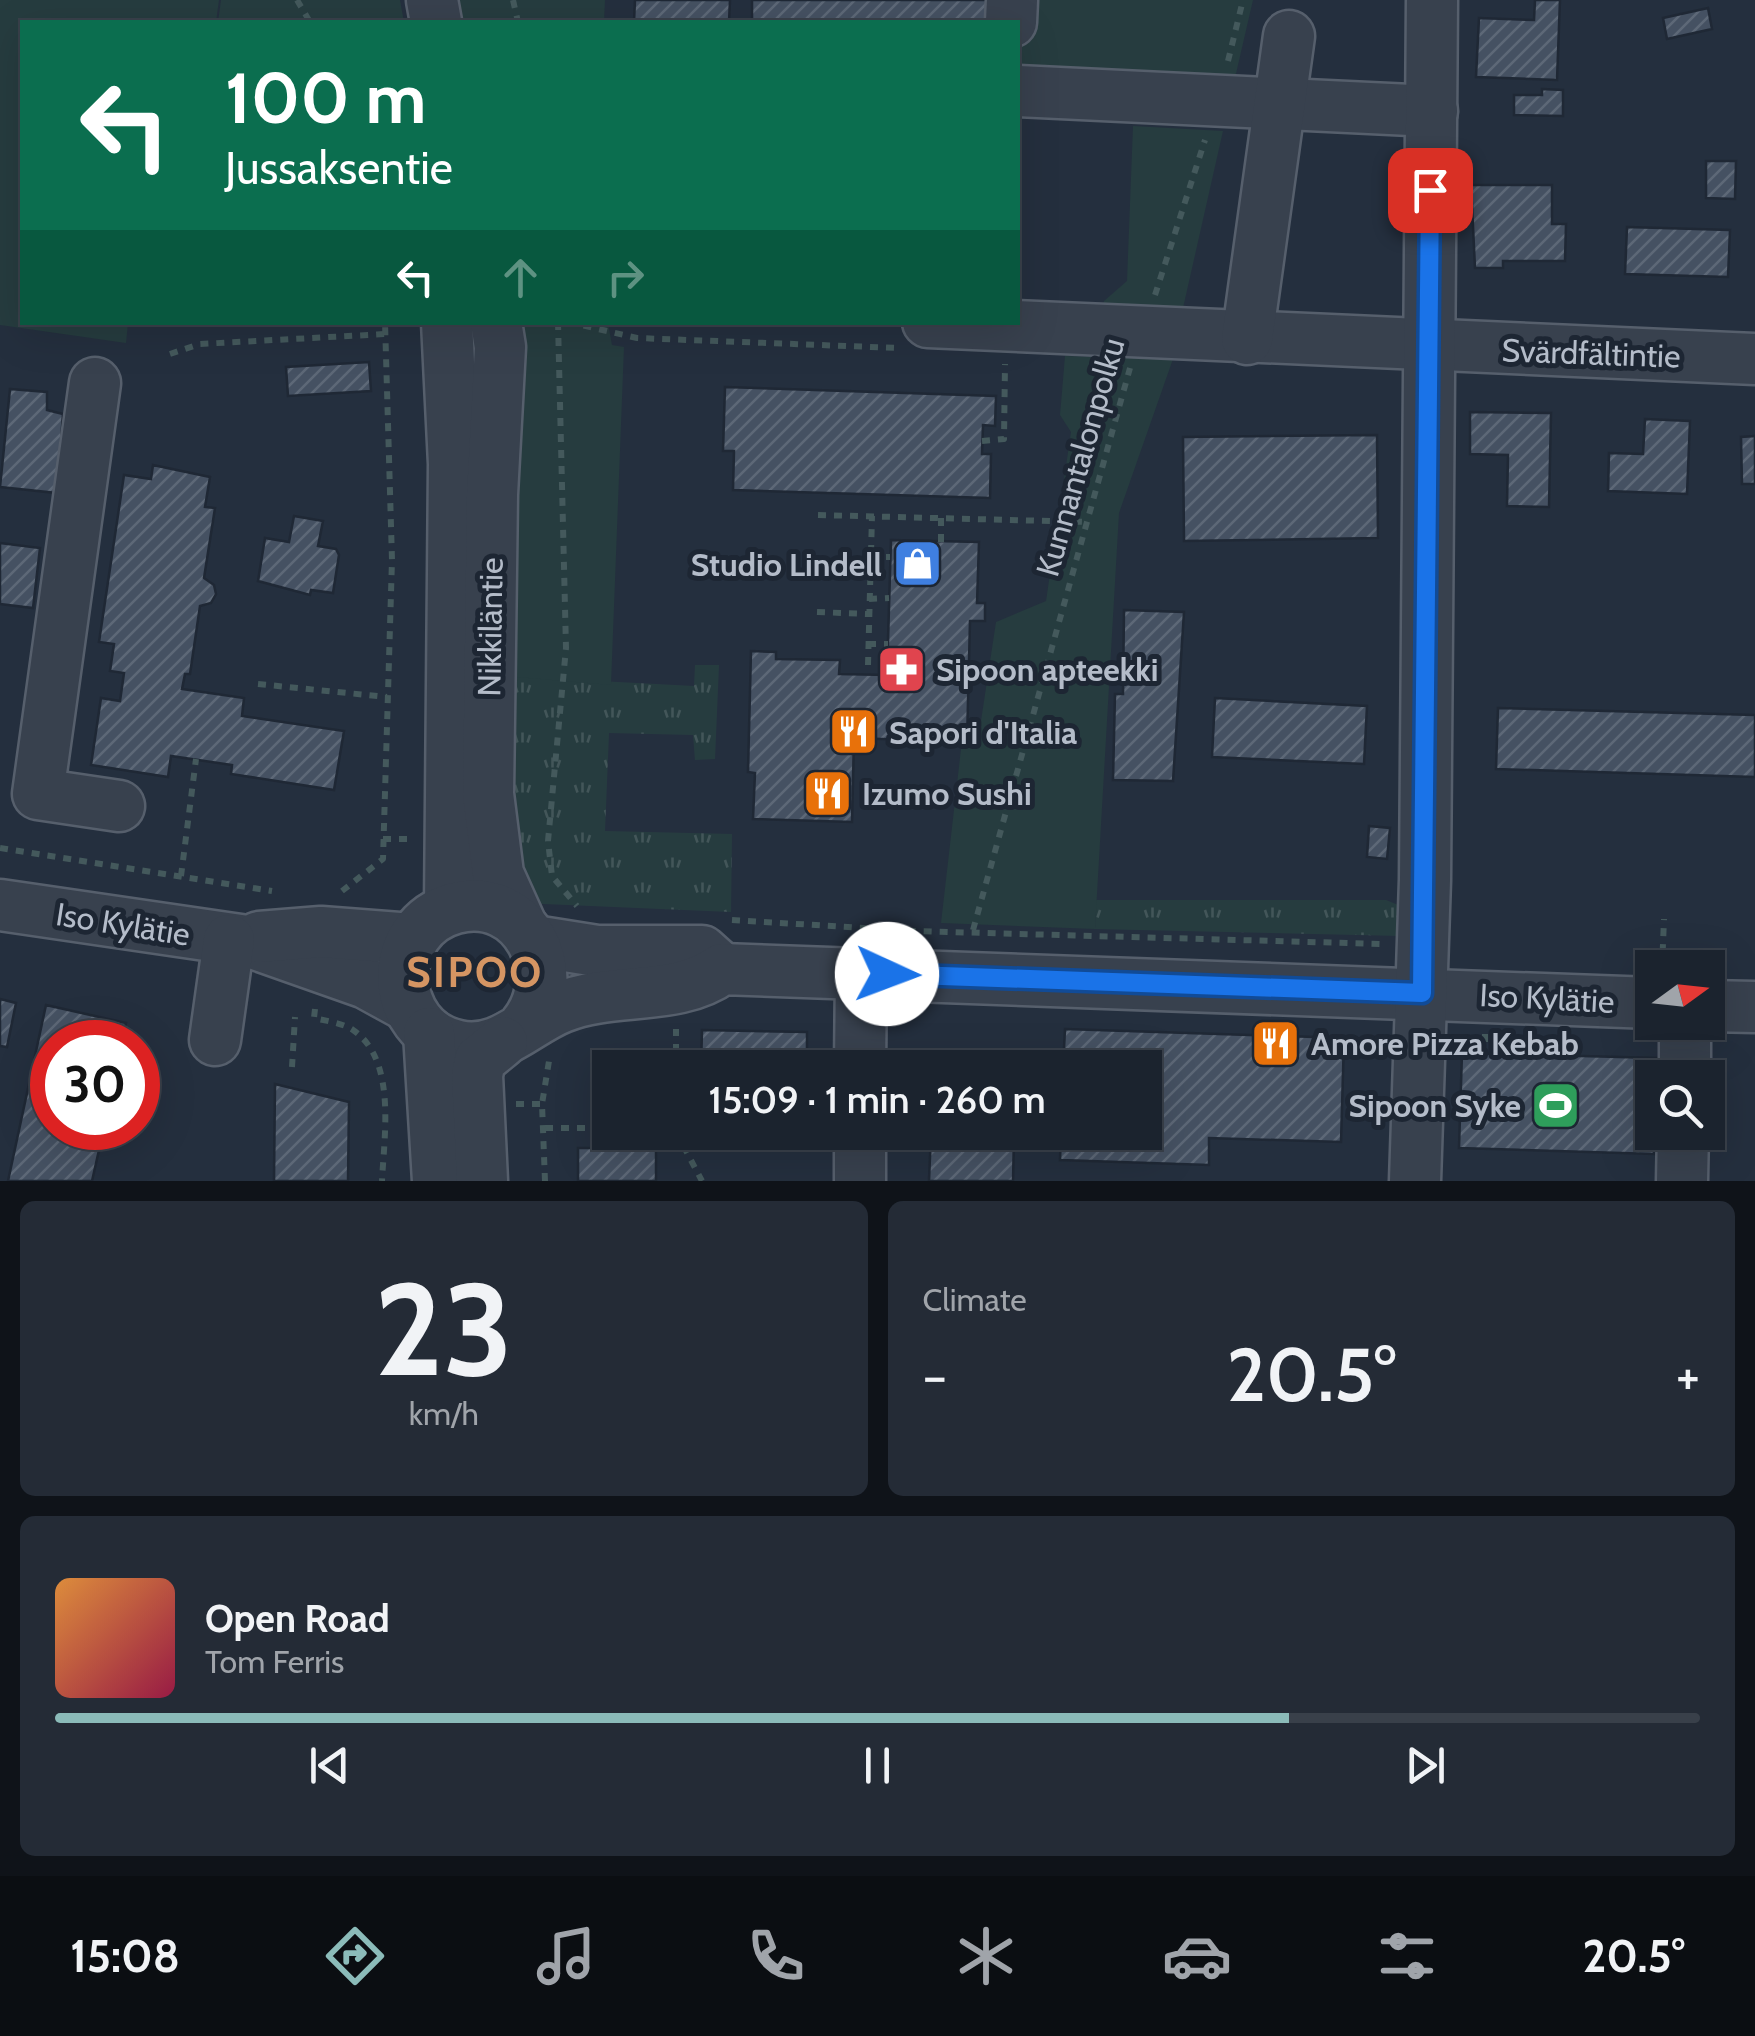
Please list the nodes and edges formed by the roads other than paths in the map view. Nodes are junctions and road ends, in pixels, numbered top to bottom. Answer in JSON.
{"nodes":[{"id":1,"x":1432,"y":0,"type":"edge"},
{"id":2,"x":1289,"y":36,"type":"dead end"},
{"id":3,"x":1020,"y":91,"type":"edge"},
{"id":4,"x":1278,"y":105,"type":"junction"},
{"id":5,"x":1432,"y":110,"type":"junction"},
{"id":6,"x":447,"y":325,"type":"edge"},
{"id":7,"x":496,"y":325,"type":"edge"},
{"id":8,"x":918,"y":336,"type":"edge"},
{"id":9,"x":1247,"y":339,"type":"junction"},
{"id":10,"x":1427,"y":348,"type":"junction"},
{"id":11,"x":1755,"y":359,"type":"edge"},
{"id":12,"x":95,"y":383,"type":"dead end"},
{"id":13,"x":119,"y":806,"type":"dead end"},
{"id":14,"x":0,"y":905,"type":"edge"},
{"id":15,"x":431,"y":924,"type":"junction"},
{"id":16,"x":528,"y":933,"type":"junction"},
{"id":17,"x":238,"y":941,"type":"junction"},
{"id":18,"x":722,"y":969,"type":"junction"},
{"id":19,"x":861,"y":972,"type":"junction"},
{"id":20,"x":1422,"y":993,"type":"junction"},
{"id":21,"x":1635,"y":1002,"type":"edge"},
{"id":22,"x":1725,"y":1007,"type":"edge"},
{"id":23,"x":1755,"y":1008,"type":"edge"},
{"id":24,"x":419,"y":1020,"type":"junction"},
{"id":25,"x":215,"y":1040,"type":"dead end"},
{"id":26,"x":528,"y":1040,"type":"junction"},
{"id":27,"x":860,"y":1050,"type":"edge"},
{"id":28,"x":860,"y":1150,"type":"edge"},
{"id":29,"x":1683,"y":1150,"type":"edge"},
{"id":30,"x":438,"y":1181,"type":"edge"},
{"id":31,"x":482,"y":1181,"type":"edge"},
{"id":32,"x":860,"y":1181,"type":"edge"},
{"id":33,"x":1415,"y":1181,"type":"edge"},
{"id":34,"x":1682,"y":1181,"type":"edge"}],
"edges":[{"from":1,"to":5,"type":"street"},
{"from":2,"to":4,"type":"street"},
{"from":3,"to":4,"type":"street"},
{"from":4,"to":5,"type":"street"},
{"from":4,"to":9,"type":"street"},
{"from":5,"to":10,"type":"street"},
{"from":6,"to":15,"type":"street","name":"Nikkiläntie"},
{"from":7,"to":16,"type":"street","name":"Nikkiläntie"},
{"from":8,"to":9,"type":"street","name":"Svärdfältintie"},
{"from":9,"to":10,"type":"street","name":"Svärdfältintie"},
{"from":10,"to":11,"type":"street","name":"Svärdfältintie"},
{"from":10,"to":20,"type":"street"},
{"from":12,"to":13,"type":"street"},
{"from":14,"to":17,"type":"street","name":"Iso Kylätie"},
{"from":15,"to":16,"type":"street"},
{"from":15,"to":17,"type":"street","name":"Iso Kylätie"},
{"from":15,"to":24,"type":"street"},
{"from":16,"to":18,"type":"street","name":"Iso Kylätie"},
{"from":16,"to":26,"type":"street"},
{"from":17,"to":24,"type":"street","name":"Iso Kylätie"},
{"from":17,"to":25,"type":"street"},
{"from":18,"to":19,"type":"street","name":"Iso Kylätie"},
{"from":18,"to":26,"type":"street","name":"Iso Kylätie"},
{"from":19,"to":20,"type":"street","name":"Iso Kylätie"},
{"from":19,"to":27,"type":"street"},
{"from":20,"to":21,"type":"street","name":"Iso Kylätie"},
{"from":20,"to":33,"type":"street"},
{"from":22,"to":23,"type":"street"},
{"from":24,"to":26,"type":"street"},
{"from":24,"to":30,"type":"street"},
{"from":26,"to":31,"type":"street"},
{"from":28,"to":32,"type":"street"},
{"from":29,"to":34,"type":"street"}]}
